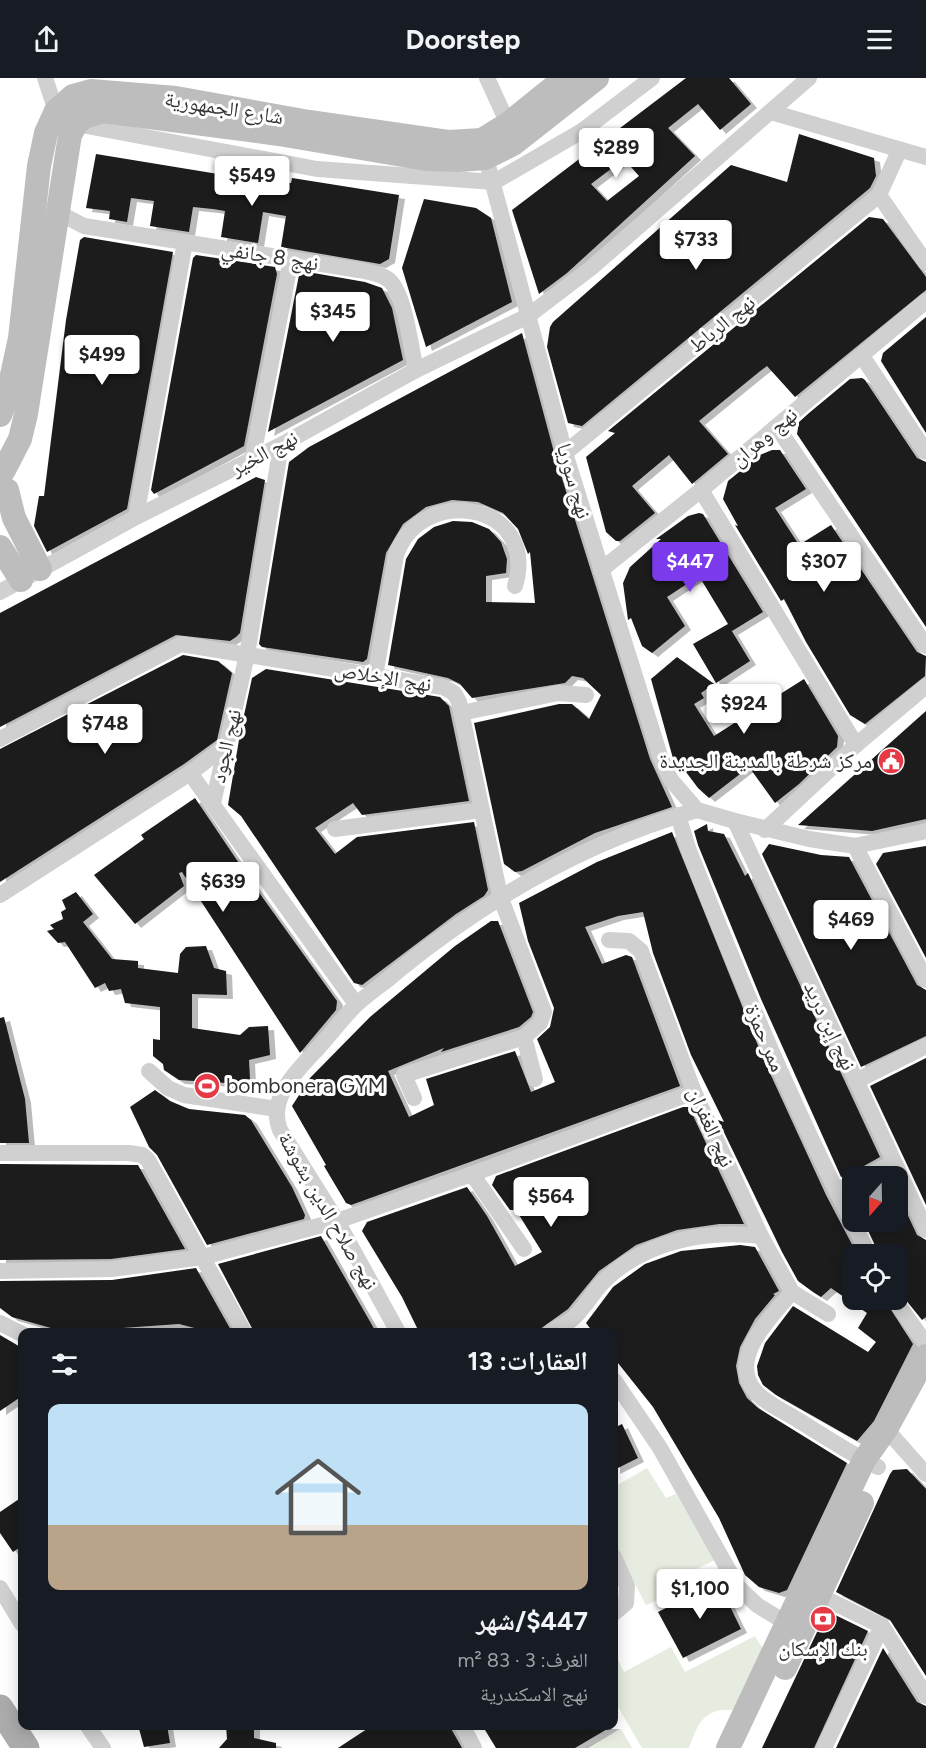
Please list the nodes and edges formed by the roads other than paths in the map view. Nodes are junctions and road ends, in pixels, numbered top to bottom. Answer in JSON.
{"nodes":[{"id":1,"x":45,"y":78,"type":"edge"},
{"id":2,"x":487,"y":78,"type":"edge"},
{"id":3,"x":565,"y":78,"type":"edge"},
{"id":4,"x":597,"y":78,"type":"edge"},
{"id":5,"x":652,"y":78,"type":"edge"},
{"id":6,"x":809,"y":78,"type":"edge"},
{"id":7,"x":56,"y":111,"type":"junction"},
{"id":8,"x":771,"y":112,"type":"junction"},
{"id":9,"x":75,"y":124,"type":"junction"},
{"id":10,"x":508,"y":124,"type":"junction"},
{"id":11,"x":484,"y":149,"type":"junction"},
{"id":12,"x":899,"y":151,"type":"junction"},
{"id":13,"x":926,"y":157,"type":"edge"},
{"id":14,"x":494,"y":182,"type":"junction"},
{"id":15,"x":879,"y":195,"type":"junction"},
{"id":16,"x":59,"y":213,"type":"junction"},
{"id":17,"x":185,"y":242,"type":"junction"},
{"id":18,"x":291,"y":260,"type":"junction"},
{"id":19,"x":926,"y":263,"type":"edge"},
{"id":20,"x":926,"y":301,"type":"edge"},
{"id":21,"x":528,"y":316,"type":"junction"},
{"id":22,"x":862,"y":356,"type":"junction"},
{"id":23,"x":416,"y":370,"type":"junction"},
{"id":24,"x":0,"y":415,"type":"edge"},
{"id":25,"x":777,"y":427,"type":"junction"},
{"id":26,"x":281,"y":445,"type":"junction"},
{"id":27,"x":926,"y":452,"type":"edge"},
{"id":28,"x":565,"y":453,"type":"junction"},
{"id":29,"x":252,"y":460,"type":"junction"},
{"id":30,"x":3,"y":483,"type":"edge"},
{"id":31,"x":701,"y":490,"type":"junction"},
{"id":32,"x":136,"y":517,"type":"junction"},
{"id":33,"x":0,"y":547,"type":"edge"},
{"id":34,"x":601,"y":570,"type":"junction"},
{"id":35,"x":31,"y":574,"type":"junction"},
{"id":36,"x":515,"y":586,"type":"dead end"},
{"id":37,"x":0,"y":592,"type":"edge"},
{"id":38,"x":926,"y":646,"type":"edge"},
{"id":39,"x":247,"y":655,"type":"junction"},
{"id":40,"x":375,"y":676,"type":"junction"},
{"id":41,"x":926,"y":686,"type":"edge"},
{"id":42,"x":586,"y":695,"type":"dead end"},
{"id":43,"x":461,"y":713,"type":"junction"},
{"id":44,"x":0,"y":739,"type":"edge"},
{"id":45,"x":227,"y":745,"type":"junction"},
{"id":46,"x":856,"y":745,"type":"junction"},
{"id":47,"x":190,"y":773,"type":"junction"},
{"id":48,"x":213,"y":804,"type":"junction"},
{"id":49,"x":482,"y":810,"type":"junction"},
{"id":50,"x":697,"y":810,"type":"junction"},
{"id":51,"x":678,"y":815,"type":"junction"},
{"id":52,"x":735,"y":821,"type":"junction"},
{"id":53,"x":335,"y":829,"type":"dead end"},
{"id":54,"x":765,"y":830,"type":"junction"},
{"id":55,"x":926,"y":831,"type":"edge"},
{"id":56,"x":855,"y":846,"type":"junction"},
{"id":57,"x":0,"y":895,"type":"edge"},
{"id":58,"x":500,"y":896,"type":"junction"},
{"id":59,"x":609,"y":940,"type":"dead end"},
{"id":60,"x":926,"y":980,"type":"edge"},
{"id":61,"x":356,"y":1005,"type":"junction"},
{"id":62,"x":524,"y":1037,"type":"junction"},
{"id":63,"x":926,"y":1046,"type":"edge"},
{"id":64,"x":149,"y":1071,"type":"dead end"},
{"id":65,"x":535,"y":1079,"type":"dead end"},
{"id":66,"x":856,"y":1081,"type":"junction"},
{"id":67,"x":694,"y":1092,"type":"junction"},
{"id":68,"x":414,"y":1098,"type":"dead end"},
{"id":69,"x":277,"y":1109,"type":"junction"},
{"id":70,"x":0,"y":1153,"type":"edge"},
{"id":71,"x":894,"y":1162,"type":"junction"},
{"id":72,"x":886,"y":1166,"type":"edge"},
{"id":73,"x":472,"y":1174,"type":"junction"},
{"id":74,"x":842,"y":1188,"type":"edge"},
{"id":75,"x":836,"y":1191,"type":"junction"},
{"id":76,"x":337,"y":1221,"type":"junction"},
{"id":77,"x":926,"y":1230,"type":"edge"},
{"id":78,"x":761,"y":1236,"type":"junction"},
{"id":79,"x":864,"y":1244,"type":"edge"},
{"id":80,"x":524,"y":1249,"type":"dead end"},
{"id":81,"x":203,"y":1257,"type":"junction"},
{"id":82,"x":0,"y":1271,"type":"edge"},
{"id":83,"x":792,"y":1292,"type":"junction"},
{"id":84,"x":902,"y":1310,"type":"edge"},
{"id":85,"x":828,"y":1314,"type":"dead end"},
{"id":86,"x":0,"y":1323,"type":"edge"},
{"id":87,"x":574,"y":1326,"type":"edge"},
{"id":88,"x":242,"y":1328,"type":"edge"},
{"id":89,"x":396,"y":1328,"type":"edge"},
{"id":90,"x":18,"y":1332,"type":"edge"},
{"id":91,"x":926,"y":1344,"type":"edge"},
{"id":92,"x":926,"y":1356,"type":"edge"},
{"id":93,"x":618,"y":1386,"type":"edge"},
{"id":94,"x":884,"y":1432,"type":"junction"},
{"id":95,"x":871,"y":1463,"type":"junction"},
{"id":96,"x":926,"y":1474,"type":"edge"},
{"id":97,"x":618,"y":1568,"type":"edge"},
{"id":98,"x":0,"y":1588,"type":"edge"},
{"id":99,"x":820,"y":1596,"type":"junction"},
{"id":100,"x":618,"y":1610,"type":"edge"},
{"id":101,"x":18,"y":1617,"type":"edge"},
{"id":102,"x":882,"y":1626,"type":"junction"},
{"id":103,"x":795,"y":1628,"type":"junction"},
{"id":104,"x":0,"y":1686,"type":"edge"},
{"id":105,"x":926,"y":1695,"type":"edge"},
{"id":106,"x":0,"y":1708,"type":"edge"},
{"id":107,"x":18,"y":1714,"type":"edge"},
{"id":108,"x":30,"y":1730,"type":"edge"},
{"id":109,"x":90,"y":1730,"type":"edge"},
{"id":110,"x":465,"y":1730,"type":"edge"},
{"id":111,"x":26,"y":1748,"type":"edge"},
{"id":112,"x":43,"y":1748,"type":"edge"},
{"id":113,"x":103,"y":1748,"type":"edge"},
{"id":114,"x":474,"y":1748,"type":"edge"},
{"id":115,"x":728,"y":1748,"type":"edge"},
{"id":116,"x":746,"y":1748,"type":"edge"},
{"id":117,"x":824,"y":1748,"type":"edge"}],
"edges":[{"from":1,"to":7,"type":"street"},
{"from":2,"to":10,"type":"street"},
{"from":3,"to":10,"type":"street"},
{"from":4,"to":11,"type":"street"},
{"from":5,"to":14,"type":"street"},
{"from":6,"to":8,"type":"street","name":"نهج الخير"},
{"from":7,"to":11,"type":"street","name":"شارع الجمهورية"},
{"from":7,"to":24,"type":"street"},
{"from":8,"to":12,"type":"street"},
{"from":8,"to":21,"type":"street","name":"نهج الخير"},
{"from":9,"to":11,"type":"street"},
{"from":9,"to":14,"type":"street"},
{"from":9,"to":16,"type":"street"},
{"from":10,"to":11,"type":"street"},
{"from":11,"to":14,"type":"street","name":"نهج سوريا"},
{"from":12,"to":13,"type":"street"},
{"from":12,"to":15,"type":"street"},
{"from":14,"to":21,"type":"street","name":"نهج سوريا"},
{"from":15,"to":19,"type":"street"},
{"from":15,"to":28,"type":"street","name":"نهج الرباط"},
{"from":16,"to":17,"type":"street","name":"نهج 8 جانفي"},
{"from":16,"to":30,"type":"street"},
{"from":17,"to":18,"type":"street","name":"نهج 8 جانفي"},
{"from":17,"to":32,"type":"street"},
{"from":18,"to":23,"type":"street","name":"نهج 8 جانفي"},
{"from":18,"to":29,"type":"street"},
{"from":20,"to":22,"type":"street","name":"نهج وهران"},
{"from":21,"to":23,"type":"street","name":"نهج الخير"},
{"from":21,"to":28,"type":"street","name":"نهج سوريا"},
{"from":22,"to":25,"type":"street","name":"نهج وهران"},
{"from":22,"to":27,"type":"street"},
{"from":23,"to":26,"type":"street","name":"نهج الخير"},
{"from":25,"to":31,"type":"street","name":"نهج وهران"},
{"from":25,"to":38,"type":"street"},
{"from":26,"to":29,"type":"street","name":"نهج الخير"},
{"from":26,"to":39,"type":"street","name":"نهج الجود"},
{"from":28,"to":34,"type":"street","name":"نهج سوريا"},
{"from":29,"to":32,"type":"street","name":"نهج الخير"},
{"from":30,"to":35,"type":"street"},
{"from":31,"to":34,"type":"street","name":"نهج وهران"},
{"from":31,"to":46,"type":"street"},
{"from":32,"to":35,"type":"street","name":"نهج الخير"},
{"from":33,"to":35,"type":"street"},
{"from":34,"to":50,"type":"street","name":"نهج سوريا"},
{"from":35,"to":37,"type":"street","name":"نهج الخير"},
{"from":36,"to":40,"type":"street"},
{"from":39,"to":40,"type":"street","name":"نهج الإخلاص"},
{"from":39,"to":44,"type":"street","name":"نهج الإخلاص"},
{"from":39,"to":45,"type":"street","name":"نهج الجود"},
{"from":40,"to":43,"type":"street","name":"نهج الإخلاص"},
{"from":41,"to":46,"type":"street"},
{"from":42,"to":43,"type":"street"},
{"from":43,"to":49,"type":"street","name":"نهج الإخلاص"},
{"from":45,"to":47,"type":"street"},
{"from":45,"to":48,"type":"street","name":"نهج الجود"},
{"from":46,"to":54,"type":"street"},
{"from":47,"to":48,"type":"street"},
{"from":47,"to":57,"type":"street"},
{"from":48,"to":61,"type":"street","name":"نهج الجود"},
{"from":49,"to":53,"type":"street"},
{"from":49,"to":58,"type":"street","name":"نهج الإخلاص"},
{"from":50,"to":51,"type":"street","name":"نهج صلاح الدين بشوشة"},
{"from":50,"to":52,"type":"street"},
{"from":51,"to":58,"type":"street","name":"نهج صلاح الدين بشوشة"},
{"from":51,"to":75,"type":"street","name":"ممر حمزة"},
{"from":52,"to":54,"type":"street"},
{"from":52,"to":66,"type":"street","name":"نهج إبن دريد"},
{"from":54,"to":56,"type":"street"},
{"from":55,"to":56,"type":"street"},
{"from":56,"to":60,"type":"street"},
{"from":58,"to":61,"type":"street","name":"نهج صلاح الدين بشوشة"},
{"from":58,"to":62,"type":"street","name":"نهج الإخلاص"},
{"from":59,"to":67,"type":"street","name":"نهج الغفران"},
{"from":61,"to":69,"type":"street","name":"نهج صلاح الدين بشوشة"},
{"from":62,"to":65,"type":"street"},
{"from":62,"to":68,"type":"street"},
{"from":63,"to":66,"type":"street"},
{"from":64,"to":69,"type":"street"},
{"from":66,"to":71,"type":"street","name":"نهج إبن دريد"},
{"from":67,"to":73,"type":"street"},
{"from":67,"to":78,"type":"street","name":"نهج الغفران"},
{"from":69,"to":76,"type":"street","name":"نهج صلاح الدين بشوشة"},
{"from":70,"to":81,"type":"street"},
{"from":71,"to":72,"type":"street"},
{"from":71,"to":77,"type":"street","name":"نهج إبن دريد"},
{"from":73,"to":76,"type":"street"},
{"from":73,"to":80,"type":"street"},
{"from":74,"to":75,"type":"street"},
{"from":75,"to":79,"type":"street","name":"ممر حمزة"},
{"from":76,"to":81,"type":"street"},
{"from":76,"to":89,"type":"street","name":"نهج صلاح الدين بشوشة"},
{"from":78,"to":83,"type":"street","name":"نهج الغفران"},
{"from":78,"to":87,"type":"street"},
{"from":81,"to":82,"type":"street"},
{"from":81,"to":88,"type":"street"},
{"from":83,"to":85,"type":"street","name":"نهج الغفران"},
{"from":83,"to":95,"type":"street"},
{"from":84,"to":91,"type":"street"},
{"from":86,"to":90,"type":"street"},
{"from":92,"to":94,"type":"street"},
{"from":93,"to":103,"type":"street"},
{"from":94,"to":95,"type":"street"},
{"from":94,"to":96,"type":"street"},
{"from":95,"to":99,"type":"street"},
{"from":95,"to":103,"type":"street"},
{"from":97,"to":100,"type":"street"},
{"from":98,"to":101,"type":"street"},
{"from":99,"to":102,"type":"street"},
{"from":99,"to":103,"type":"street"},
{"from":102,"to":105,"type":"street"},
{"from":102,"to":117,"type":"street"},
{"from":103,"to":115,"type":"street"},
{"from":103,"to":116,"type":"street"},
{"from":104,"to":107,"type":"main road"},
{"from":106,"to":111,"type":"main road"},
{"from":108,"to":112,"type":"main road"},
{"from":109,"to":113,"type":"street"},
{"from":110,"to":114,"type":"street"}]}
